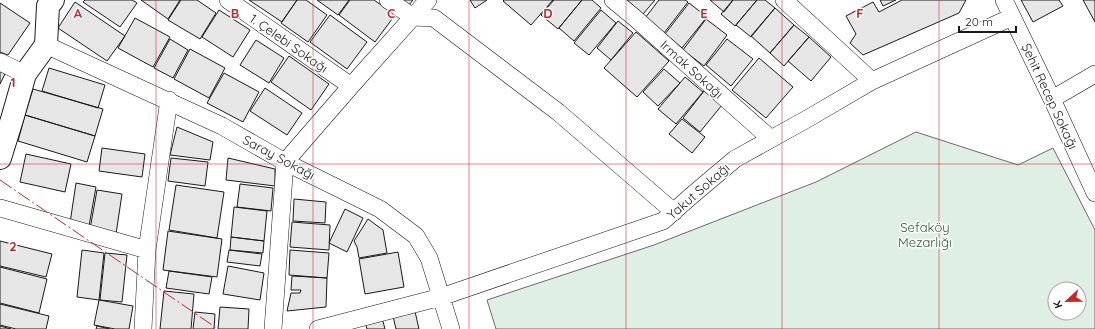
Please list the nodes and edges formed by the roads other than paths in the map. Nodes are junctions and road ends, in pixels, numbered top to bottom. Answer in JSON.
{"nodes":[{"id":1,"x":228,"y":0,"type":"edge"},
{"id":2,"x":388,"y":0,"type":"edge"},
{"id":3,"x":428,"y":0,"type":"edge"},
{"id":4,"x":612,"y":0,"type":"edge"},
{"id":5,"x":784,"y":0,"type":"edge"},
{"id":6,"x":1004,"y":0,"type":"edge"},
{"id":7,"x":47,"y":2,"type":"edge"},
{"id":8,"x":413,"y":17,"type":"junction"},
{"id":9,"x":1012,"y":17,"type":"junction"},
{"id":10,"x":46,"y":45,"type":"junction"},
{"id":11,"x":0,"y":62,"type":"edge"},
{"id":12,"x":24,"y":74,"type":"junction"},
{"id":13,"x":1095,"y":74,"type":"edge"},
{"id":14,"x":872,"y":81,"type":"junction"},
{"id":15,"x":351,"y":86,"type":"junction"},
{"id":16,"x":1052,"y":99,"type":"junction"},
{"id":17,"x":169,"y":100,"type":"junction"},
{"id":18,"x":771,"y":139,"type":"junction"},
{"id":19,"x":0,"y":158,"type":"edge"},
{"id":20,"x":285,"y":162,"type":"junction"},
{"id":21,"x":1095,"y":193,"type":"edge"},
{"id":22,"x":0,"y":208,"type":"edge"},
{"id":23,"x":674,"y":212,"type":"junction"},
{"id":24,"x":147,"y":250,"type":"junction"},
{"id":25,"x":441,"y":297,"type":"junction"},
{"id":26,"x":143,"y":329,"type":"edge"},
{"id":27,"x":273,"y":329,"type":"edge"},
{"id":28,"x":318,"y":329,"type":"edge"},
{"id":29,"x":451,"y":329,"type":"edge"}],
"edges":[{"from":1,"to":15,"type":"street","name":"1. Çelebi Sokağı"},
{"from":2,"to":8,"type":"street"},
{"from":3,"to":8,"type":"street"},
{"from":4,"to":18,"type":"street","name":"Irmak Sokağı"},
{"from":5,"to":14,"type":"street"},
{"from":6,"to":9,"type":"street","name":"Şehit Recep Sokağı"},
{"from":7,"to":10,"type":"street"},
{"from":8,"to":15,"type":"street"},
{"from":8,"to":23,"type":"street"},
{"from":9,"to":14,"type":"street","name":"Yakut Sokağı"},
{"from":9,"to":16,"type":"street","name":"Şehit Recep Sokağı"},
{"from":10,"to":12,"type":"street"},
{"from":10,"to":17,"type":"street","name":"Saray Sokağı"},
{"from":11,"to":12,"type":"street"},
{"from":12,"to":19,"type":"street"},
{"from":13,"to":16,"type":"street"},
{"from":14,"to":18,"type":"street","name":"Yakut Sokağı"},
{"from":15,"to":20,"type":"street"},
{"from":16,"to":21,"type":"street","name":"Şehit Recep Sokağı"},
{"from":17,"to":20,"type":"street","name":"Saray Sokağı"},
{"from":17,"to":24,"type":"street"},
{"from":18,"to":23,"type":"street","name":"Yakut Sokağı"},
{"from":20,"to":25,"type":"street","name":"Saray Sokağı"},
{"from":20,"to":27,"type":"street"},
{"from":22,"to":24,"type":"street"},
{"from":23,"to":25,"type":"street","name":"Yakut Sokağı"},
{"from":24,"to":26,"type":"street"},
{"from":25,"to":28,"type":"street","name":"Yakut Sokağı"},
{"from":25,"to":29,"type":"street","name":"Saray Sokağı"}]}
